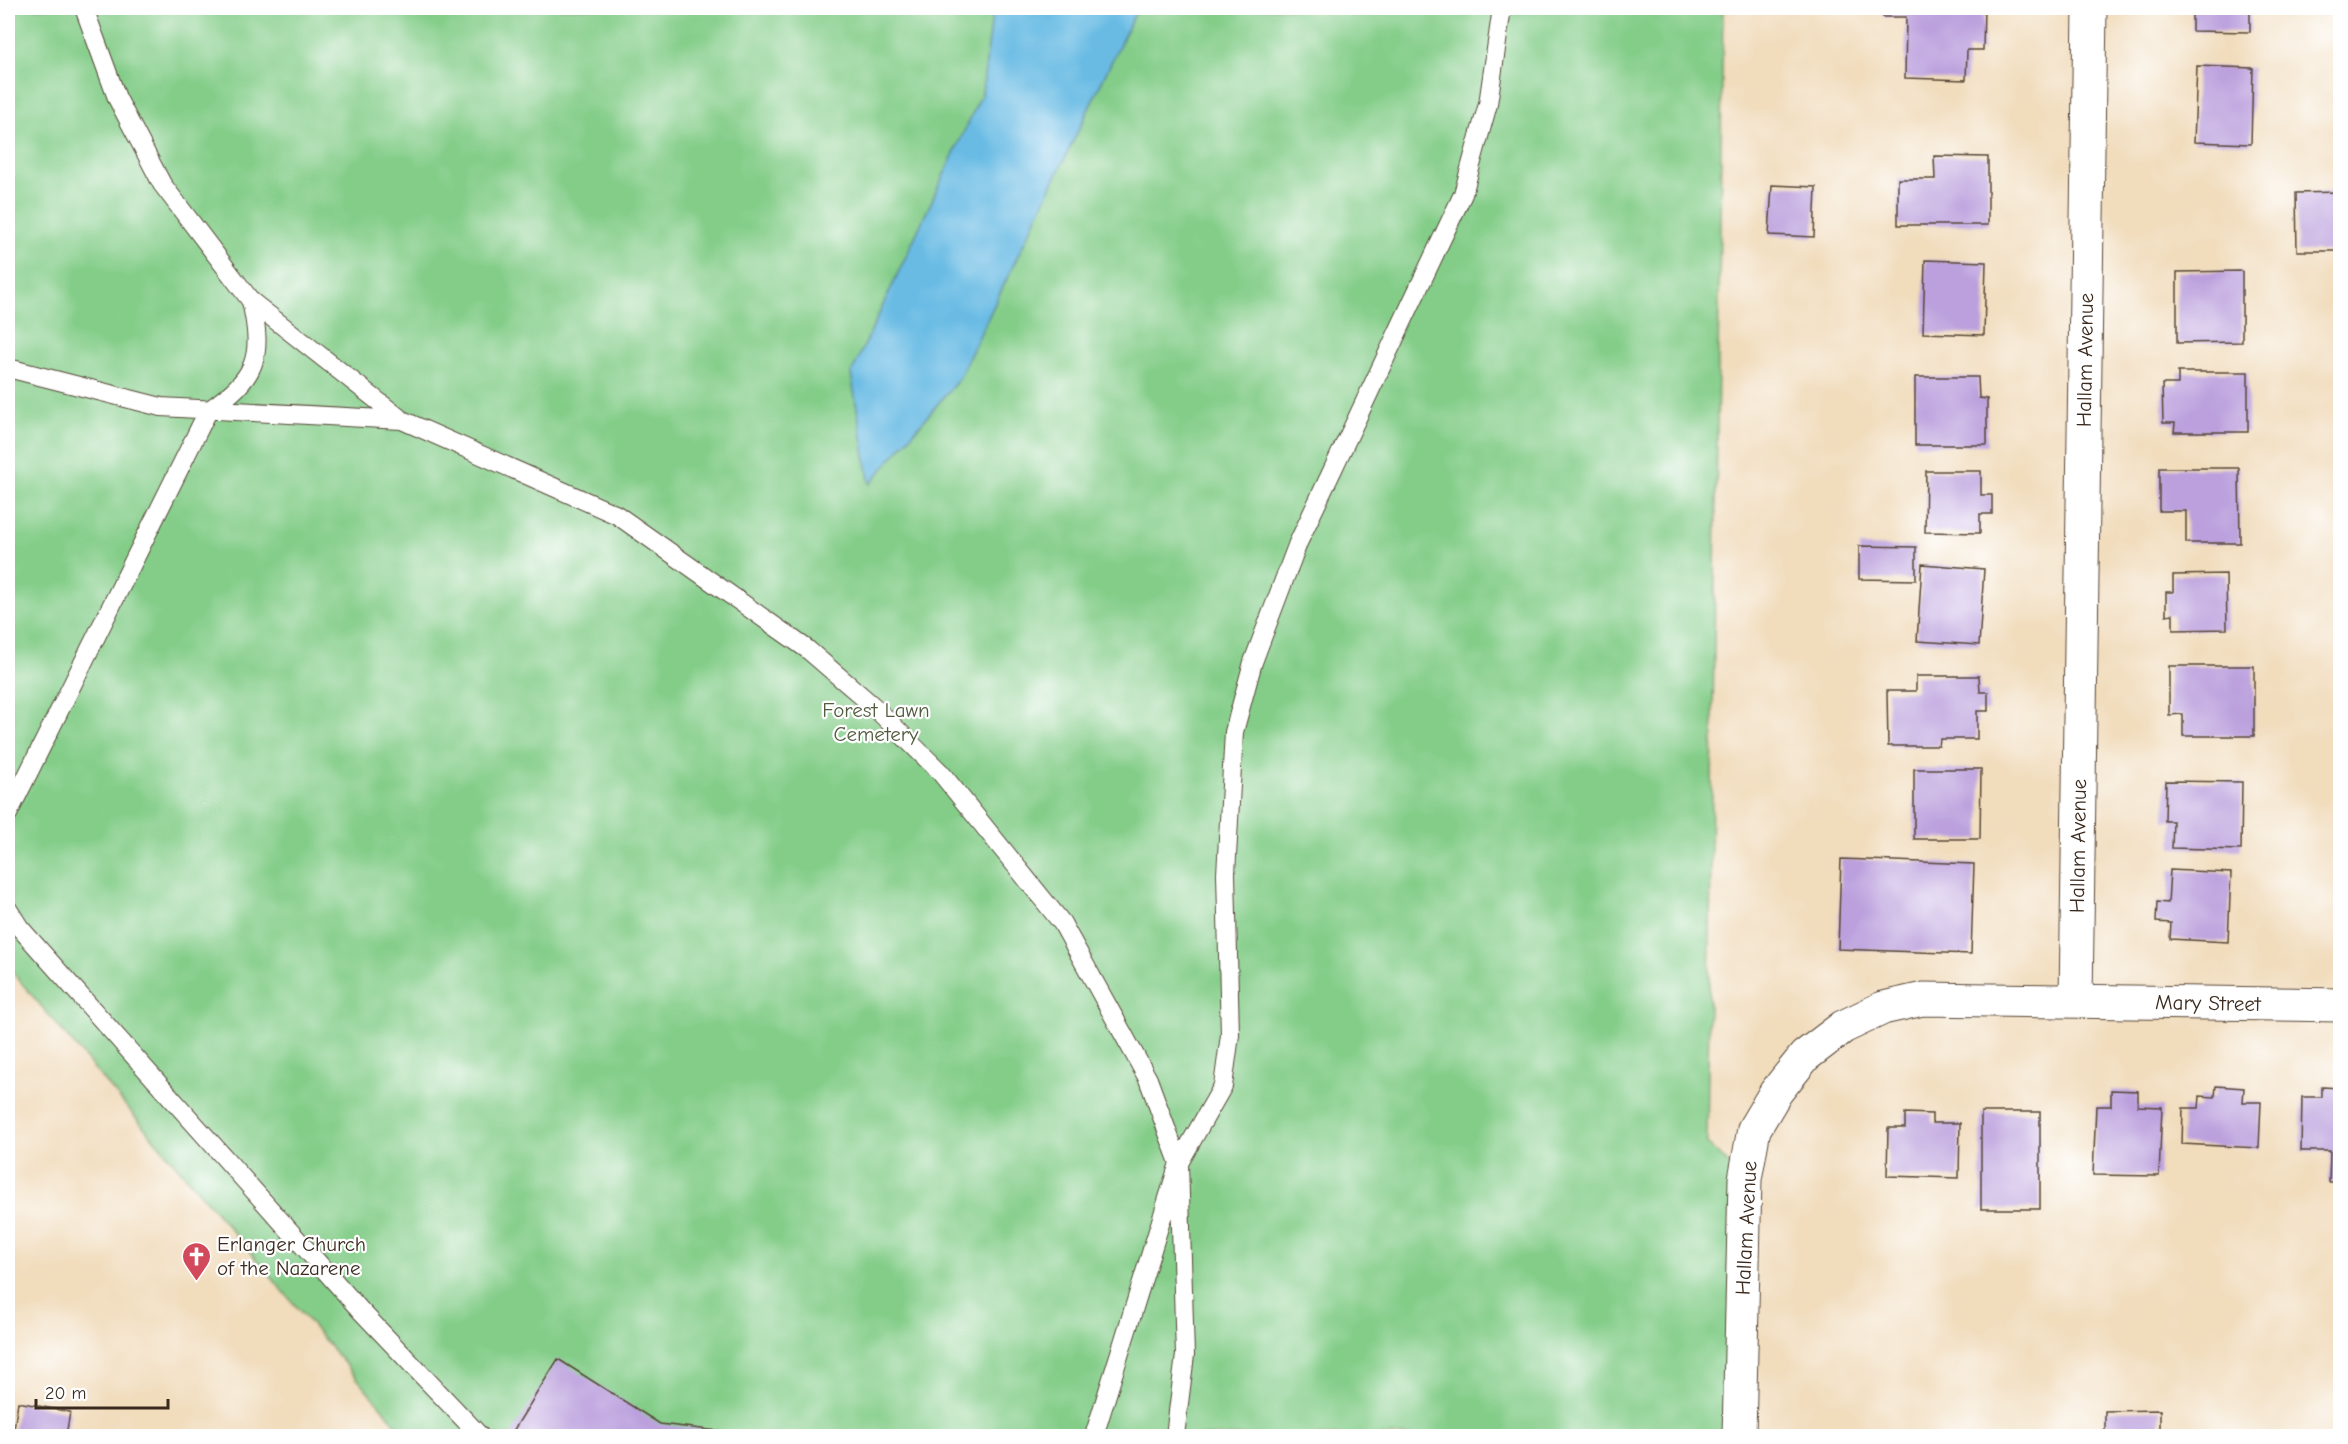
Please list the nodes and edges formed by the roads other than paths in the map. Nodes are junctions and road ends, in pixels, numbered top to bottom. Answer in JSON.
{"nodes":[{"id":1,"x":84,"y":8,"type":"edge"},
{"id":2,"x":1502,"y":8,"type":"edge"},
{"id":3,"x":2090,"y":8,"type":"edge"},
{"id":4,"x":251,"y":301,"type":"junction"},
{"id":5,"x":8,"y":368,"type":"edge"},
{"id":6,"x":208,"y":411,"type":"junction"},
{"id":7,"x":402,"y":420,"type":"junction"},
{"id":8,"x":8,"y":814,"type":"edge"},
{"id":9,"x":8,"y":909,"type":"edge"},
{"id":10,"x":2076,"y":1001,"type":"junction"},
{"id":11,"x":2340,"y":1005,"type":"edge"},
{"id":12,"x":1179,"y":1162,"type":"junction"},
{"id":13,"x":480,"y":1437,"type":"edge"},
{"id":14,"x":1094,"y":1437,"type":"edge"},
{"id":15,"x":1175,"y":1437,"type":"edge"},
{"id":16,"x":1739,"y":1437,"type":"edge"}],
"edges":[{"from":1,"to":4,"type":"lane"},
{"from":2,"to":12,"type":"lane"},
{"from":3,"to":10,"type":"street","name":"Hallam Avenue"},
{"from":4,"to":6,"type":"lane"},
{"from":4,"to":7,"type":"lane"},
{"from":5,"to":6,"type":"lane"},
{"from":6,"to":7,"type":"lane"},
{"from":6,"to":8,"type":"lane"},
{"from":7,"to":12,"type":"lane"},
{"from":9,"to":13,"type":"lane"},
{"from":10,"to":11,"type":"street","name":"Mary Street"},
{"from":10,"to":16,"type":"street","name":"Hallam Avenue"},
{"from":12,"to":14,"type":"lane"},
{"from":12,"to":15,"type":"lane"}]}
